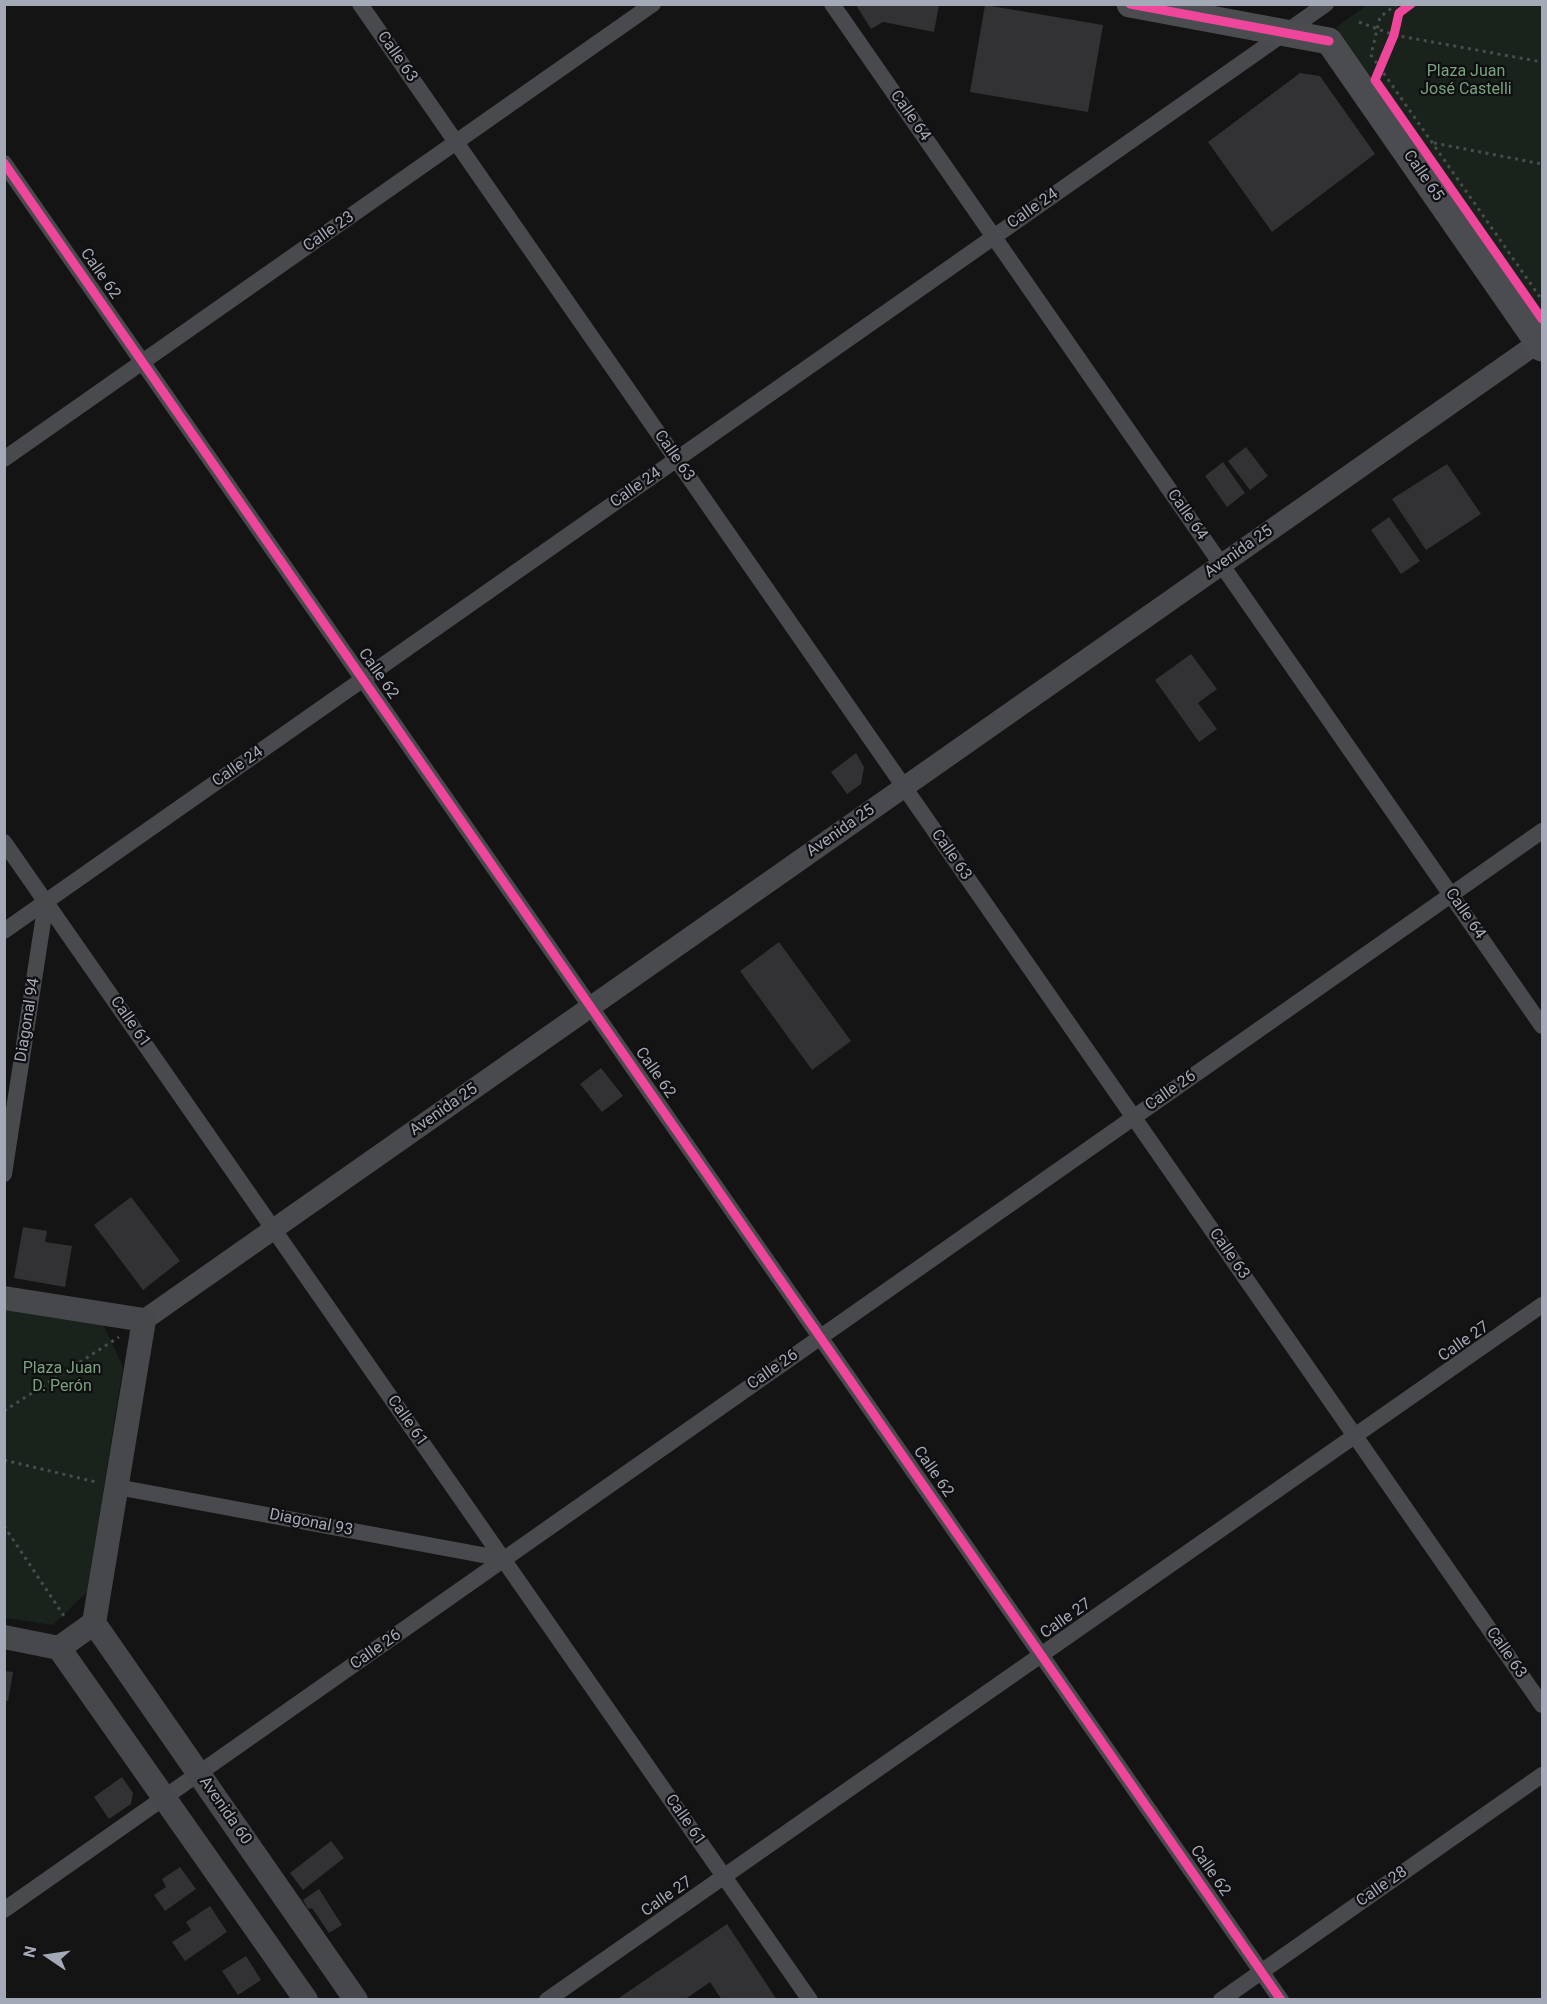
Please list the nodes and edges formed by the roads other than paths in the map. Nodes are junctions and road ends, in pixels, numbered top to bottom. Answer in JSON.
{"nodes":[{"id":1,"x":360,"y":4,"type":"edge"},
{"id":2,"x":653,"y":4,"type":"edge"},
{"id":3,"x":832,"y":4,"type":"edge"},
{"id":4,"x":1130,"y":4,"type":"edge"},
{"id":5,"x":1326,"y":4,"type":"edge"},
{"id":6,"x":1308,"y":10,"type":"edge"},
{"id":7,"x":1286,"y":33,"type":"junction"},
{"id":8,"x":1329,"y":41,"type":"junction"},
{"id":9,"x":456,"y":142,"type":"junction"},
{"id":10,"x":4,"y":163,"type":"edge"},
{"id":11,"x":994,"y":237,"type":"junction"},
{"id":12,"x":1540,"y":345,"type":"edge"},
{"id":13,"x":143,"y":362,"type":"junction"},
{"id":14,"x":4,"y":459,"type":"edge"},
{"id":15,"x":677,"y":459,"type":"junction"},
{"id":16,"x":1221,"y":565,"type":"junction"},
{"id":17,"x":363,"y":679,"type":"junction"},
{"id":18,"x":904,"y":787,"type":"junction"},
{"id":19,"x":1542,"y":831,"type":"edge"},
{"id":20,"x":4,"y":842,"type":"edge"},
{"id":21,"x":1451,"y":895,"type":"junction"},
{"id":22,"x":46,"y":902,"type":"junction"},
{"id":23,"x":4,"y":931,"type":"edge"},
{"id":24,"x":591,"y":1007,"type":"junction"},
{"id":25,"x":1542,"y":1026,"type":"edge"},
{"id":26,"x":1134,"y":1118,"type":"junction"},
{"id":27,"x":4,"y":1174,"type":"edge"},
{"id":28,"x":274,"y":1229,"type":"junction"},
{"id":29,"x":4,"y":1298,"type":"edge"},
{"id":30,"x":1542,"y":1305,"type":"edge"},
{"id":31,"x":144,"y":1320,"type":"junction"},
{"id":32,"x":821,"y":1337,"type":"junction"},
{"id":33,"x":1355,"y":1436,"type":"junction"},
{"id":34,"x":117,"y":1487,"type":"junction"},
{"id":35,"x":504,"y":1559,"type":"junction"},
{"id":36,"x":76,"y":1635,"type":"junction"},
{"id":37,"x":4,"y":1637,"type":"edge"},
{"id":38,"x":1041,"y":1655,"type":"junction"},
{"id":39,"x":1542,"y":1705,"type":"edge"},
{"id":40,"x":199,"y":1774,"type":"junction"},
{"id":41,"x":1542,"y":1775,"type":"edge"},
{"id":42,"x":164,"y":1798,"type":"junction"},
{"id":43,"x":724,"y":1876,"type":"junction"},
{"id":44,"x":4,"y":1910,"type":"edge"},
{"id":45,"x":1262,"y":1971,"type":"junction"},
{"id":46,"x":306,"y":2000,"type":"edge"},
{"id":47,"x":356,"y":2000,"type":"edge"},
{"id":48,"x":547,"y":2000,"type":"edge"},
{"id":49,"x":810,"y":2000,"type":"edge"},
{"id":50,"x":1221,"y":2000,"type":"edge"},
{"id":51,"x":1281,"y":2000,"type":"edge"}],
"edges":[{"from":1,"to":9,"type":"street","name":"Calle 63"},
{"from":2,"to":9,"type":"street","name":"Calle 23"},
{"from":3,"to":11,"type":"street","name":"Calle 64"},
{"from":4,"to":7,"type":"main road"},
{"from":5,"to":6,"type":"street","name":"Calle 24"},
{"from":6,"to":7,"type":"street","name":"Calle 24"},
{"from":6,"to":8,"type":"street","name":"Calle 65"},
{"from":7,"to":8,"type":"main road"},
{"from":7,"to":11,"type":"street","name":"Calle 24"},
{"from":8,"to":12,"type":"main road","name":"Calle 65"},
{"from":9,"to":13,"type":"street","name":"Calle 23"},
{"from":9,"to":15,"type":"street","name":"Calle 63"},
{"from":10,"to":13,"type":"street","name":"Calle 62"},
{"from":11,"to":15,"type":"street","name":"Calle 24"},
{"from":11,"to":16,"type":"street","name":"Calle 64"},
{"from":12,"to":16,"type":"street","name":"Avenida 25"},
{"from":13,"to":14,"type":"street","name":"Calle 23"},
{"from":13,"to":17,"type":"street","name":"Calle 62"},
{"from":15,"to":17,"type":"street","name":"Calle 24"},
{"from":15,"to":18,"type":"street","name":"Calle 63"},
{"from":16,"to":18,"type":"street","name":"Avenida 25"},
{"from":16,"to":21,"type":"street","name":"Calle 64"},
{"from":17,"to":22,"type":"street","name":"Calle 24"},
{"from":17,"to":24,"type":"street","name":"Calle 62"},
{"from":18,"to":24,"type":"street","name":"Avenida 25"},
{"from":18,"to":26,"type":"street","name":"Calle 63"},
{"from":19,"to":21,"type":"street","name":"Calle 26"},
{"from":20,"to":22,"type":"street","name":"Calle 61"},
{"from":21,"to":25,"type":"street","name":"Calle 64"},
{"from":21,"to":26,"type":"street","name":"Calle 26"},
{"from":22,"to":23,"type":"street","name":"Calle 24"},
{"from":22,"to":27,"type":"street","name":"Diagonal 94"},
{"from":22,"to":28,"type":"street","name":"Calle 61"},
{"from":24,"to":28,"type":"street","name":"Avenida 25"},
{"from":24,"to":32,"type":"street","name":"Calle 62"},
{"from":26,"to":32,"type":"street","name":"Calle 26"},
{"from":26,"to":33,"type":"street","name":"Calle 63"},
{"from":28,"to":31,"type":"street","name":"Avenida 25"},
{"from":28,"to":35,"type":"street","name":"Calle 61"},
{"from":29,"to":31,"type":"main road"},
{"from":30,"to":33,"type":"street","name":"Calle 27"},
{"from":31,"to":34,"type":"main road"},
{"from":32,"to":35,"type":"street","name":"Calle 26"},
{"from":32,"to":38,"type":"street","name":"Calle 62"},
{"from":33,"to":38,"type":"street","name":"Calle 27"},
{"from":33,"to":39,"type":"street","name":"Calle 63"},
{"from":34,"to":35,"type":"street","name":"Diagonal 93"},
{"from":34,"to":36,"type":"main road"},
{"from":35,"to":40,"type":"street","name":"Calle 26"},
{"from":35,"to":43,"type":"street","name":"Calle 61"},
{"from":36,"to":37,"type":"main road"},
{"from":36,"to":40,"type":"main road","name":"Avenida 60"},
{"from":36,"to":42,"type":"main road"},
{"from":38,"to":43,"type":"street","name":"Calle 27"},
{"from":38,"to":45,"type":"street","name":"Calle 62"},
{"from":40,"to":42,"type":"street","name":"Calle 26"},
{"from":40,"to":47,"type":"main road","name":"Avenida 60"},
{"from":41,"to":45,"type":"street","name":"Calle 28"},
{"from":42,"to":44,"type":"street","name":"Calle 26"},
{"from":42,"to":46,"type":"main road"},
{"from":43,"to":48,"type":"street","name":"Calle 27"},
{"from":43,"to":49,"type":"street","name":"Calle 61"},
{"from":45,"to":50,"type":"street","name":"Calle 28"},
{"from":45,"to":51,"type":"street","name":"Calle 62"}]}
